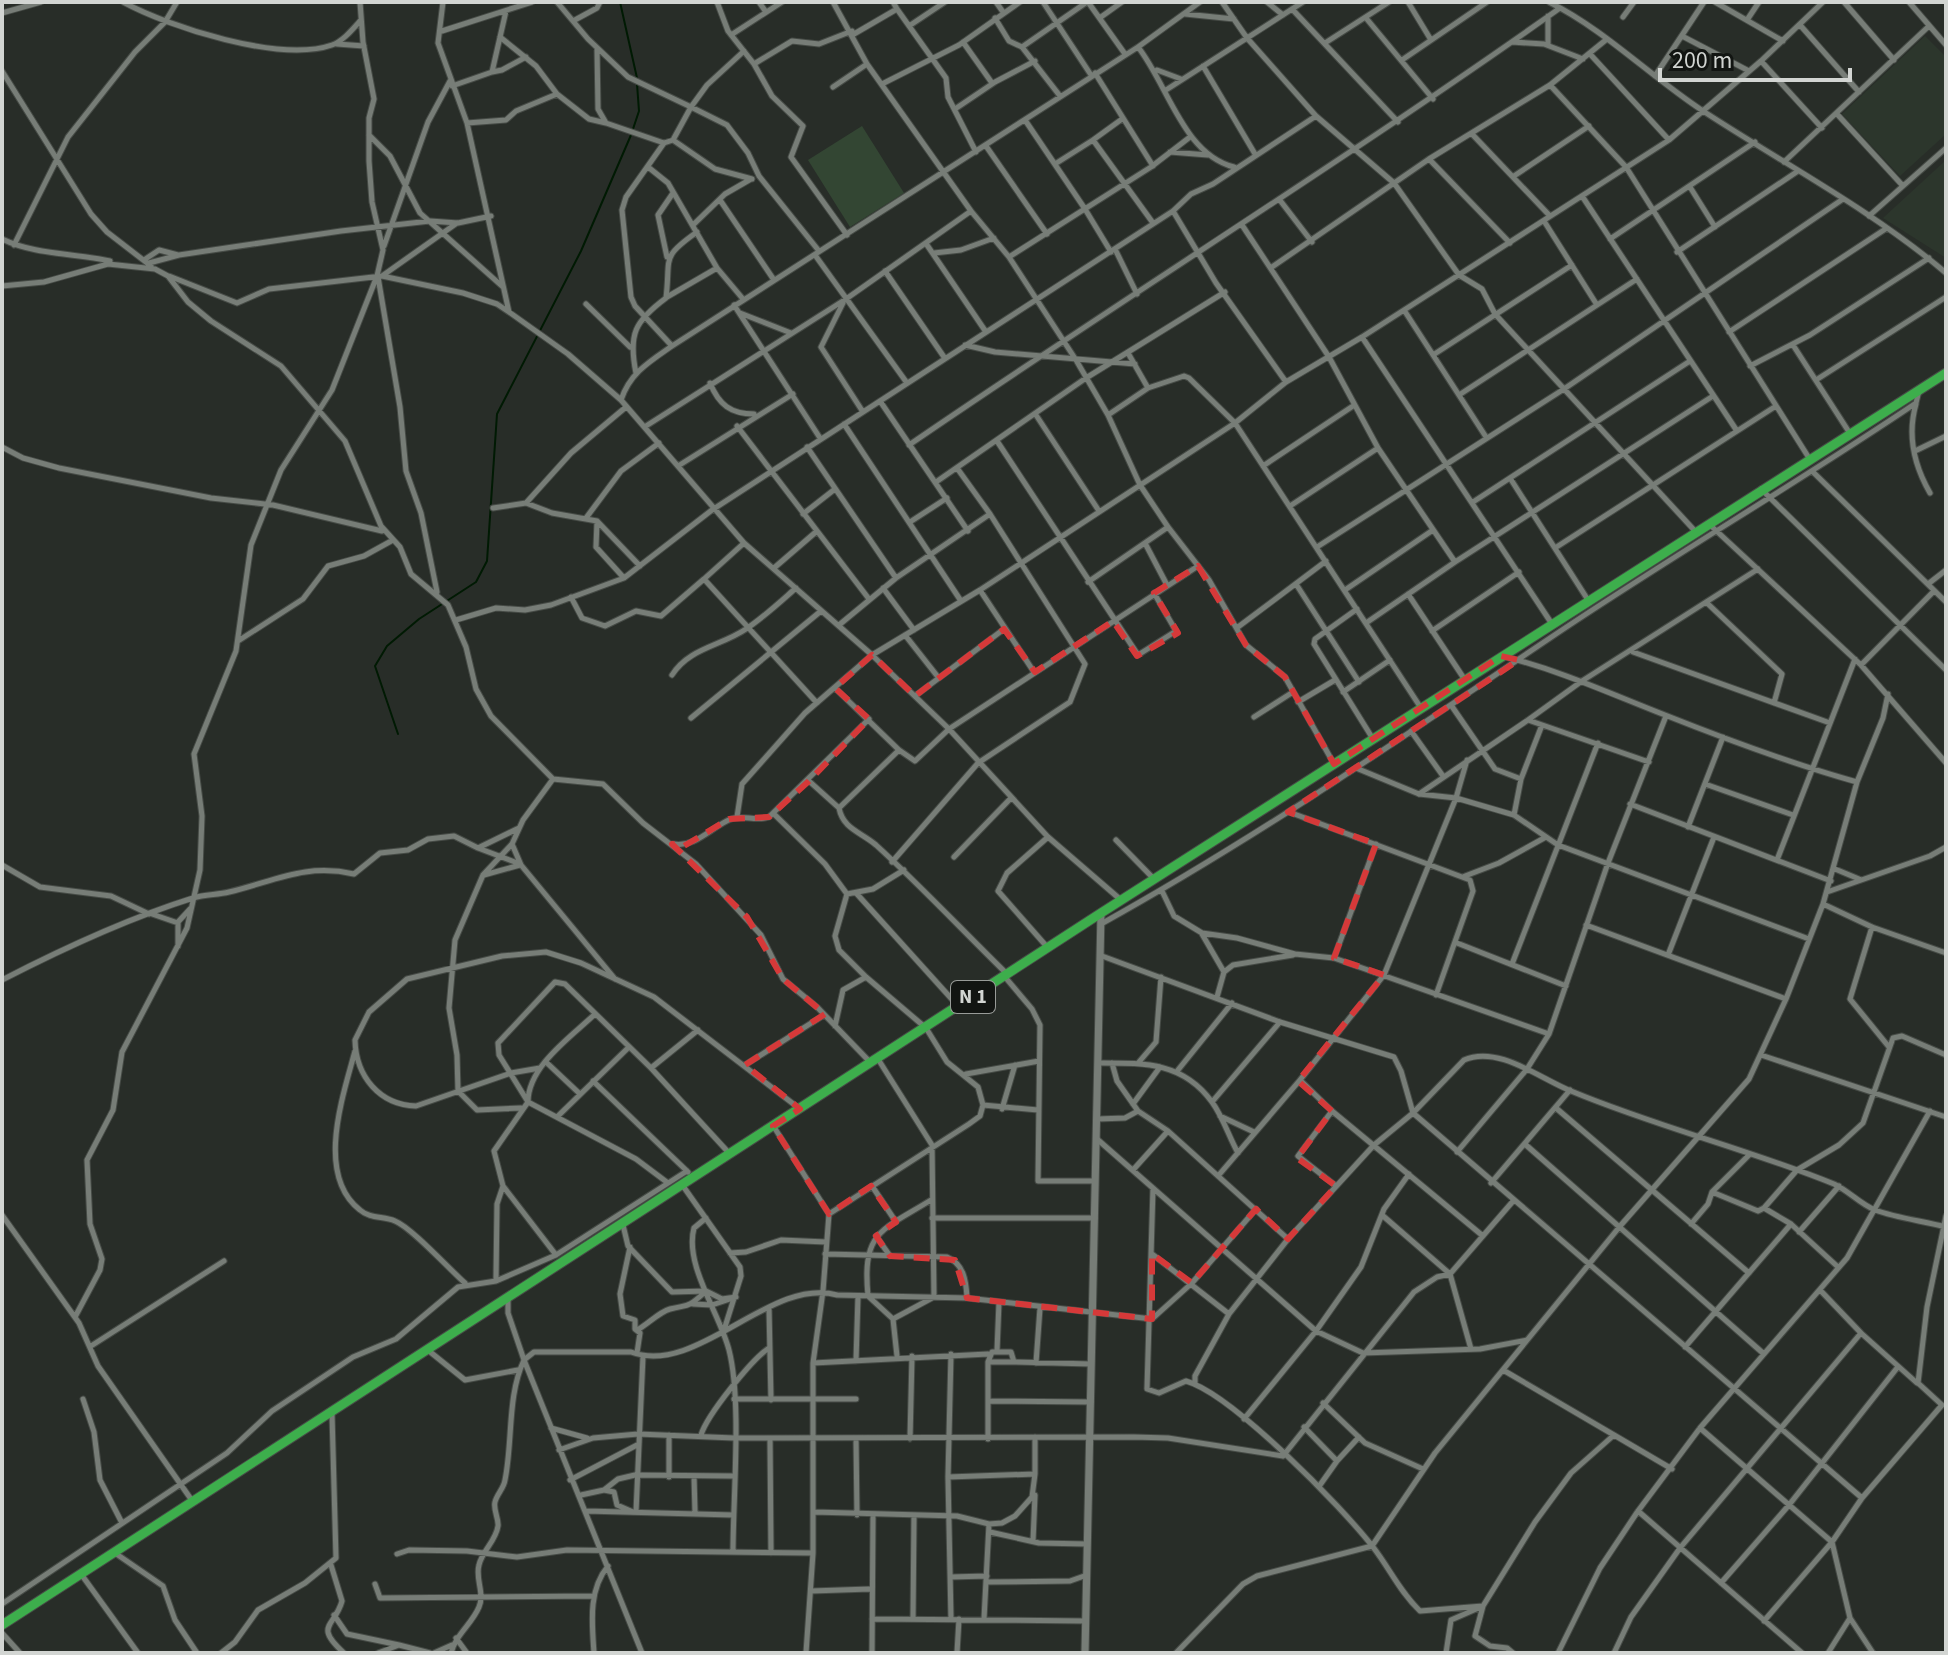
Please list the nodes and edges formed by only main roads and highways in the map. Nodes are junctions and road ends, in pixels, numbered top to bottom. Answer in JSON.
{"nodes":[{"id":1,"x":1946,"y":373,"type":"edge"},
{"id":2,"x":2,"y":1625,"type":"edge"}],
"edges":[{"from":1,"to":2,"type":"highway","number":"N 1"}]}
